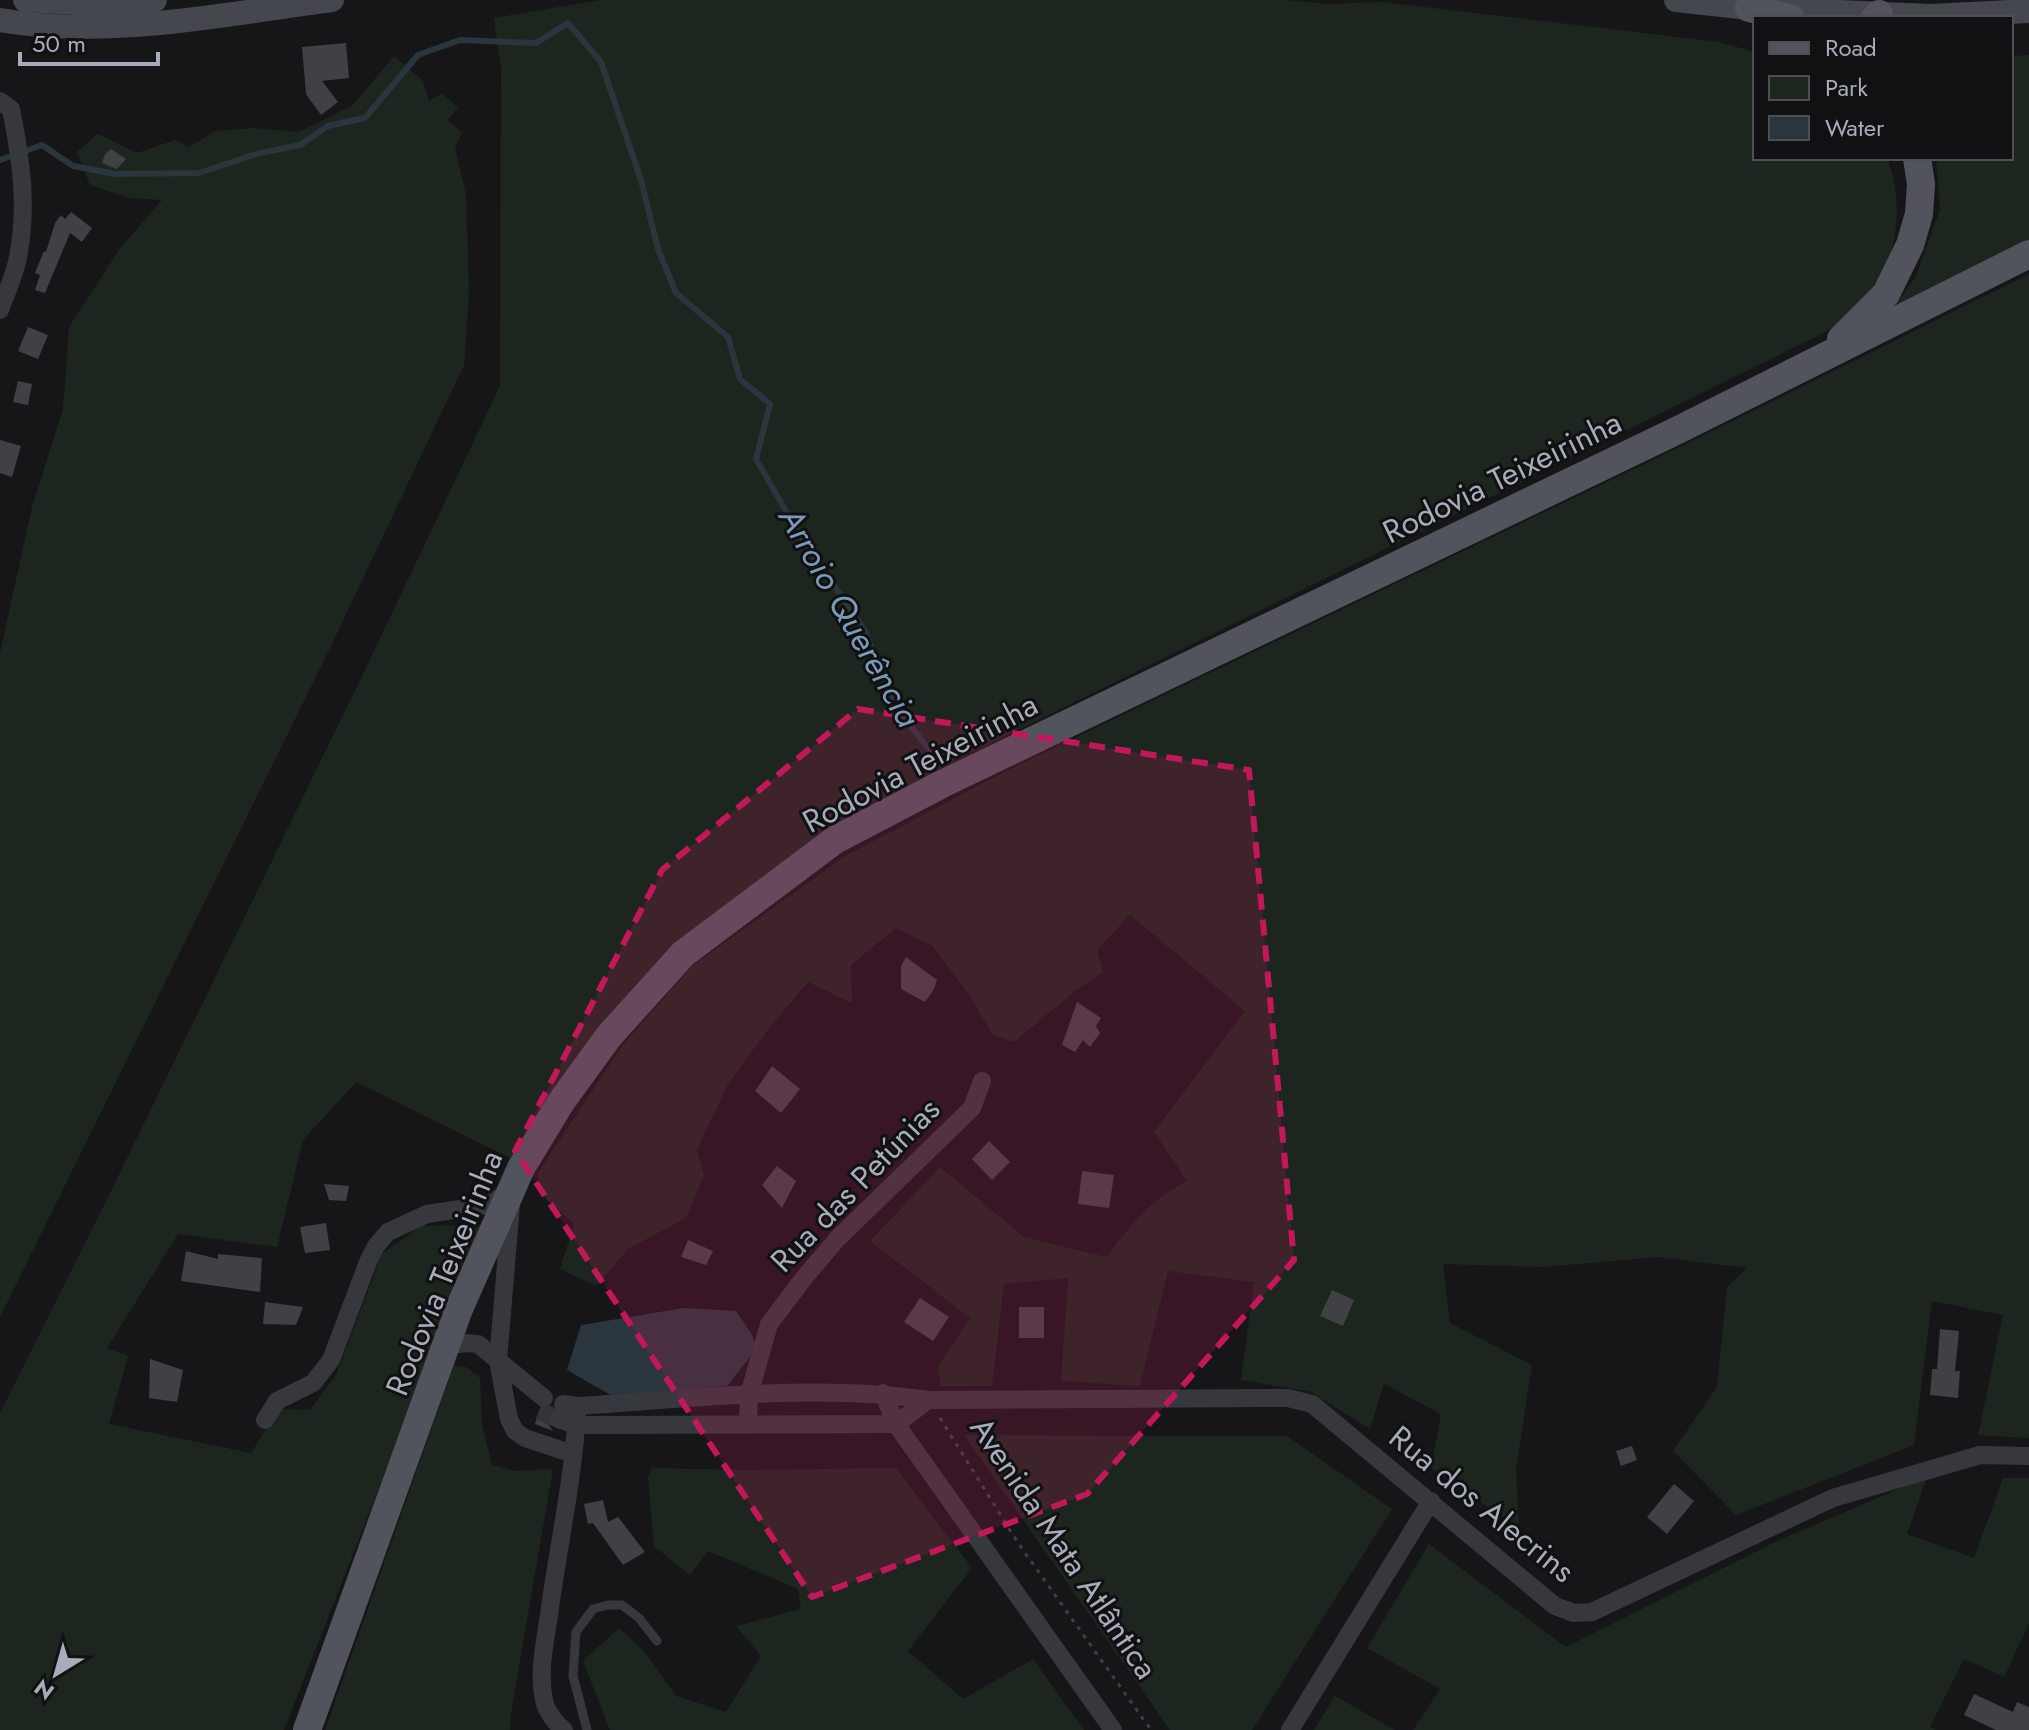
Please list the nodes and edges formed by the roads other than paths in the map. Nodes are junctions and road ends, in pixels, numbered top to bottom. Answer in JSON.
{"nodes":[{"id":1,"x":25,"y":0,"type":"edge"},
{"id":2,"x":155,"y":0,"type":"edge"},
{"id":3,"x":332,"y":0,"type":"edge"},
{"id":4,"x":1676,"y":0,"type":"edge"},
{"id":5,"x":1749,"y":8,"type":"junction"},
{"id":6,"x":2029,"y":11,"type":"edge"},
{"id":7,"x":1782,"y":16,"type":"edge"},
{"id":8,"x":1877,"y":16,"type":"edge"},
{"id":9,"x":0,"y":20,"type":"edge"},
{"id":10,"x":0,"y":101,"type":"edge"},
{"id":11,"x":1917,"y":160,"type":"edge"},
{"id":12,"x":2029,"y":254,"type":"edge"},
{"id":13,"x":0,"y":310,"type":"edge"},
{"id":14,"x":1817,"y":362,"type":"junction"},
{"id":15,"x":982,"y":1081,"type":"dead end"},
{"id":16,"x":511,"y":1190,"type":"junction"},
{"id":17,"x":447,"y":1346,"type":"junction"},
{"id":18,"x":498,"y":1360,"type":"junction"},
{"id":19,"x":883,"y":1393,"type":"junction"},
{"id":20,"x":749,"y":1395,"type":"junction"},
{"id":21,"x":928,"y":1400,"type":"junction"},
{"id":22,"x":542,"y":1404,"type":"tunnel mouth"},
{"id":23,"x":568,"y":1414,"type":"junction"},
{"id":24,"x":265,"y":1420,"type":"dead end"},
{"id":25,"x":748,"y":1423,"type":"junction"},
{"id":26,"x":896,"y":1424,"type":"junction"},
{"id":27,"x":573,"y":1454,"type":"junction"},
{"id":28,"x":2029,"y":1456,"type":"edge"},
{"id":29,"x":1431,"y":1501,"type":"junction"},
{"id":30,"x":657,"y":1641,"type":"dead end"},
{"id":31,"x":560,"y":1728,"type":"edge"},
{"id":32,"x":307,"y":1730,"type":"edge"},
{"id":33,"x":587,"y":1730,"type":"edge"},
{"id":34,"x":1113,"y":1730,"type":"edge"},
{"id":35,"x":1290,"y":1730,"type":"edge"}],
"edges":[{"from":1,"to":2,"type":"main road"},
{"from":3,"to":9,"type":"main road"},
{"from":4,"to":5,"type":"main road"},
{"from":5,"to":7,"type":"main road"},
{"from":5,"to":8,"type":"main road"},
{"from":6,"to":8,"type":"main road"},
{"from":10,"to":13,"type":"street"},
{"from":11,"to":14,"type":"main road"},
{"from":12,"to":14,"type":"main road","name":"Rodovia Teixeirinha"},
{"from":14,"to":16,"type":"main road","name":"Rodovia Teixeirinha"},
{"from":15,"to":20,"type":"street","name":"Rua das Petúnias"},
{"from":16,"to":17,"type":"main road","name":"Rodovia Teixeirinha"},
{"from":16,"to":18,"type":"street"},
{"from":16,"to":24,"type":"street"},
{"from":17,"to":18,"type":"street"},
{"from":17,"to":32,"type":"main road","name":"Rodovia Teixeirinha"},
{"from":18,"to":22,"type":"street"},
{"from":18,"to":27,"type":"street"},
{"from":19,"to":20,"type":"street"},
{"from":19,"to":21,"type":"street","name":"Rua dos Alecrins"},
{"from":19,"to":26,"type":"street","name":"Avenida Mata Atlântica"},
{"from":20,"to":23,"type":"street"},
{"from":20,"to":25,"type":"street","name":"Rua das Petúnias"},
{"from":21,"to":26,"type":"street"},
{"from":21,"to":29,"type":"street","name":"Rua dos Alecrins"},
{"from":23,"to":25,"type":"street"},
{"from":23,"to":27,"type":"street"},
{"from":25,"to":26,"type":"street"},
{"from":26,"to":34,"type":"street","name":"Avenida Mata Atlântica"},
{"from":27,"to":31,"type":"street"},
{"from":28,"to":29,"type":"street","name":"Rua dos Alecrins"},
{"from":29,"to":35,"type":"street"},
{"from":30,"to":33,"type":"lane"}]}
